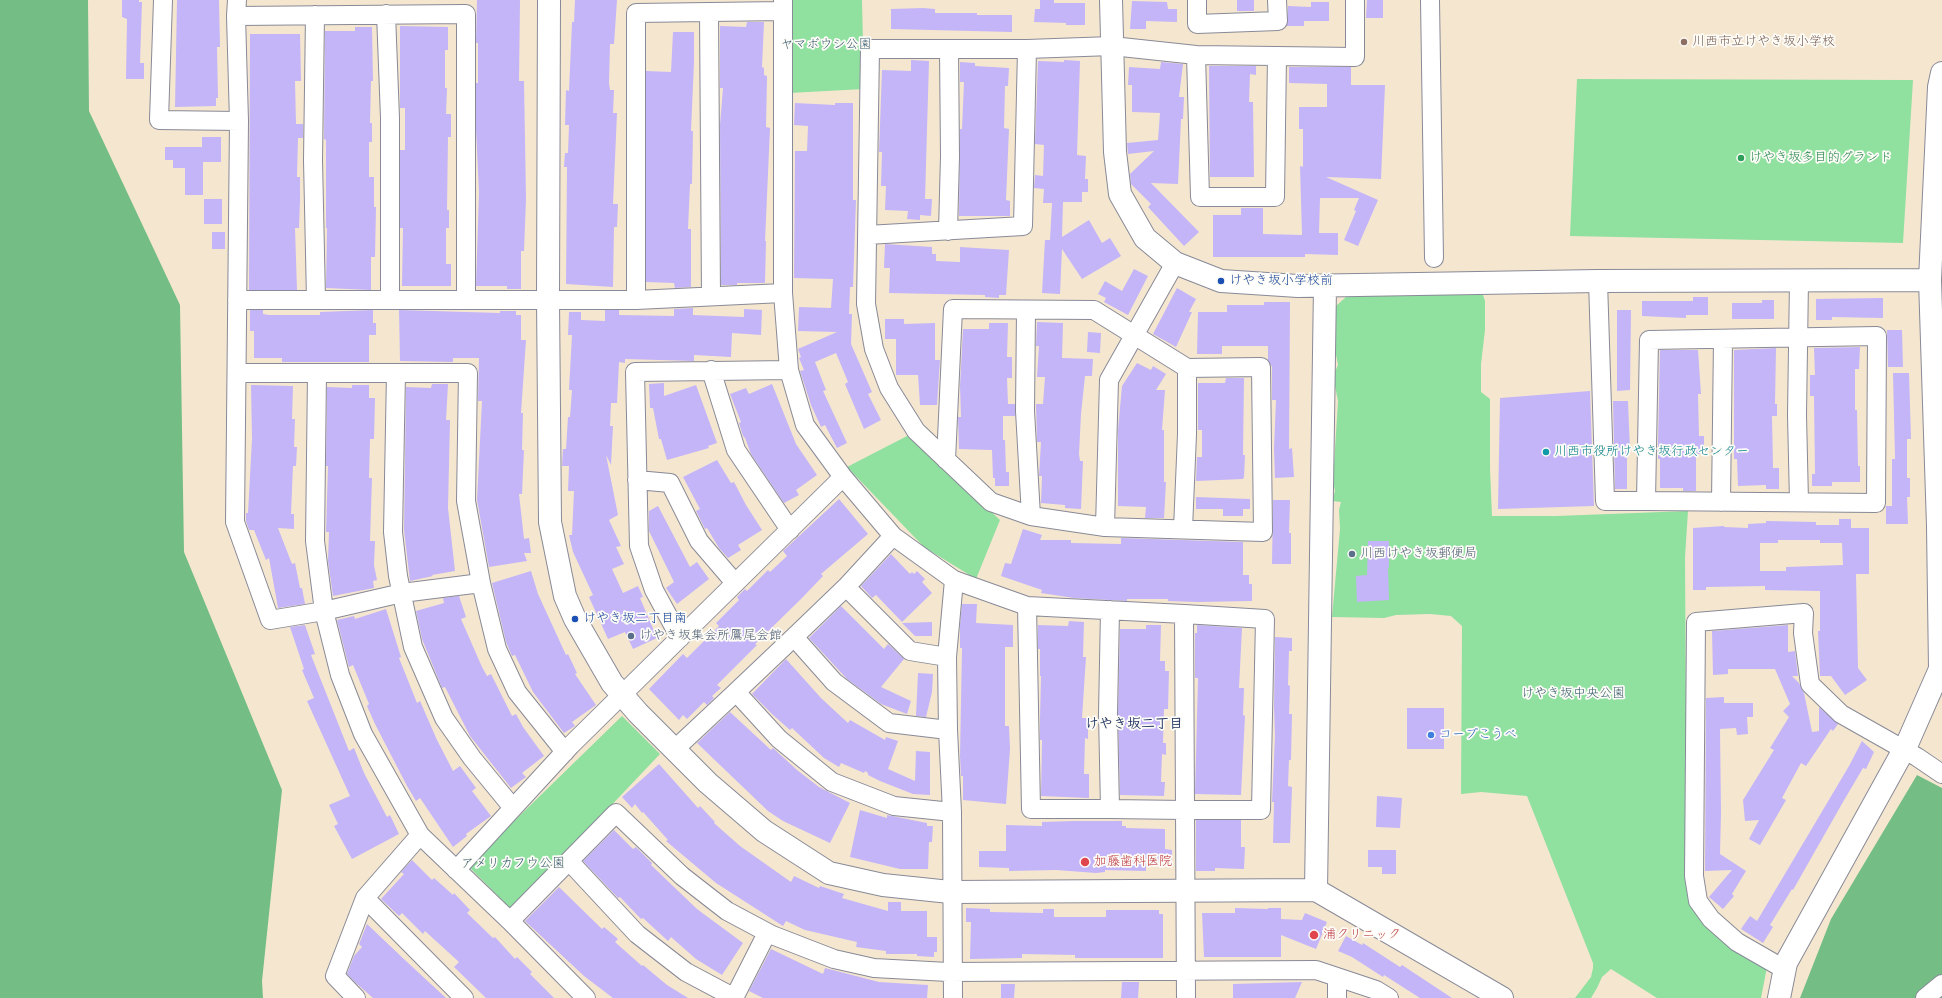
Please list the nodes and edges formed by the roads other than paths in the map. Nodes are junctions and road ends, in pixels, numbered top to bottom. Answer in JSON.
{"nodes":[{"id":1,"x":163,"y":0,"type":"edge"},
{"id":2,"x":549,"y":0,"type":"edge"},
{"id":3,"x":1111,"y":0,"type":"edge"},
{"id":4,"x":1197,"y":0,"type":"edge"},
{"id":5,"x":1277,"y":0,"type":"edge"},
{"id":6,"x":1355,"y":0,"type":"edge"},
{"id":7,"x":1430,"y":0,"type":"edge"},
{"id":8,"x":783,"y":5,"type":"edge"},
{"id":9,"x":236,"y":8,"type":"edge"},
{"id":10,"x":709,"y":12,"type":"junction"},
{"id":11,"x":386,"y":14,"type":"junction"},
{"id":12,"x":315,"y":15,"type":"junction"},
{"id":13,"x":1112,"y":46,"type":"junction"},
{"id":14,"x":1027,"y":49,"type":"junction"},
{"id":15,"x":949,"y":50,"type":"junction"},
{"id":16,"x":1196,"y":55,"type":"junction"},
{"id":17,"x":1277,"y":56,"type":"junction"},
{"id":18,"x":1942,"y":73,"type":"edge"},
{"id":19,"x":239,"y":121,"type":"junction"},
{"id":20,"x":948,"y":231,"type":"junction"},
{"id":21,"x":867,"y":235,"type":"junction"},
{"id":22,"x":1434,"y":258,"type":"dead end"},
{"id":23,"x":1175,"y":263,"type":"junction"},
{"id":24,"x":1799,"y":280,"type":"junction"},
{"id":25,"x":1598,"y":281,"type":"junction"},
{"id":26,"x":1936,"y":285,"type":"edge"},
{"id":27,"x":1325,"y":286,"type":"junction"},
{"id":28,"x":783,"y":293,"type":"junction"},
{"id":29,"x":710,"y":296,"type":"junction"},
{"id":30,"x":237,"y":300,"type":"junction"},
{"id":31,"x":316,"y":300,"type":"junction"},
{"id":32,"x":390,"y":300,"type":"junction"},
{"id":33,"x":466,"y":300,"type":"junction"},
{"id":34,"x":548,"y":300,"type":"junction"},
{"id":35,"x":636,"y":300,"type":"junction"},
{"id":36,"x":1026,"y":310,"type":"junction"},
{"id":37,"x":1134,"y":336,"type":"junction"},
{"id":38,"x":1798,"y":338,"type":"junction"},
{"id":39,"x":1723,"y":339,"type":"junction"},
{"id":40,"x":1187,"y":368,"type":"junction"},
{"id":41,"x":711,"y":370,"type":"junction"},
{"id":42,"x":789,"y":370,"type":"junction"},
{"id":43,"x":237,"y":373,"type":"junction"},
{"id":44,"x":317,"y":373,"type":"junction"},
{"id":45,"x":396,"y":373,"type":"junction"},
{"id":46,"x":946,"y":460,"type":"junction"},
{"id":47,"x":843,"y":477,"type":"junction"},
{"id":48,"x":637,"y":480,"type":"junction"},
{"id":49,"x":1646,"y":501,"type":"junction"},
{"id":50,"x":1721,"y":502,"type":"junction"},
{"id":51,"x":1799,"y":502,"type":"junction"},
{"id":52,"x":1031,"y":516,"type":"junction"},
{"id":53,"x":1940,"y":526,"type":"edge"},
{"id":54,"x":1104,"y":527,"type":"junction"},
{"id":55,"x":1183,"y":529,"type":"junction"},
{"id":56,"x":790,"y":530,"type":"junction"},
{"id":57,"x":894,"y":536,"type":"junction"},
{"id":58,"x":954,"y":580,"type":"junction"},
{"id":59,"x":481,"y":583,"type":"junction"},
{"id":60,"x":735,"y":583,"type":"junction"},
{"id":61,"x":846,"y":587,"type":"junction"},
{"id":62,"x":402,"y":593,"type":"junction"},
{"id":63,"x":1027,"y":606,"type":"junction"},
{"id":64,"x":1110,"y":610,"type":"junction"},
{"id":65,"x":324,"y":611,"type":"junction"},
{"id":66,"x":1184,"y":614,"type":"junction"},
{"id":67,"x":794,"y":637,"type":"junction"},
{"id":68,"x":680,"y":638,"type":"junction"},
{"id":69,"x":947,"y":657,"type":"junction"},
{"id":70,"x":736,"y":692,"type":"junction"},
{"id":71,"x":622,"y":695,"type":"junction"},
{"id":72,"x":948,"y":730,"type":"junction"},
{"id":73,"x":675,"y":749,"type":"junction"},
{"id":74,"x":1904,"y":750,"type":"junction"},
{"id":75,"x":565,"y":752,"type":"junction"},
{"id":76,"x":1942,"y":774,"type":"edge"},
{"id":77,"x":513,"y":808,"type":"junction"},
{"id":78,"x":1110,"y":809,"type":"junction"},
{"id":79,"x":1185,"y":810,"type":"junction"},
{"id":80,"x":952,"y":812,"type":"junction"},
{"id":81,"x":420,"y":835,"type":"junction"},
{"id":82,"x":569,"y":861,"type":"junction"},
{"id":83,"x":456,"y":870,"type":"junction"},
{"id":84,"x":1186,"y":890,"type":"junction"},
{"id":85,"x":1316,"y":890,"type":"junction"},
{"id":86,"x":952,"y":892,"type":"junction"},
{"id":87,"x":365,"y":898,"type":"junction"},
{"id":88,"x":510,"y":921,"type":"junction"},
{"id":89,"x":768,"y":933,"type":"junction"},
{"id":90,"x":1784,"y":969,"type":"junction"},
{"id":91,"x":1186,"y":970,"type":"junction"},
{"id":92,"x":953,"y":972,"type":"junction"},
{"id":93,"x":1338,"y":977,"type":"junction"},
{"id":94,"x":1942,"y":984,"type":"edge"},
{"id":95,"x":356,"y":998,"type":"edge"},
{"id":96,"x":464,"y":998,"type":"edge"},
{"id":97,"x":586,"y":998,"type":"edge"},
{"id":98,"x":734,"y":998,"type":"edge"},
{"id":99,"x":953,"y":998,"type":"edge"},
{"id":100,"x":1186,"y":998,"type":"edge"},
{"id":101,"x":1337,"y":998,"type":"edge"},
{"id":102,"x":1389,"y":998,"type":"edge"},
{"id":103,"x":1502,"y":998,"type":"edge"},
{"id":104,"x":1779,"y":998,"type":"edge"},
{"id":105,"x":1925,"y":998,"type":"edge"}],
"edges":[{"from":1,"to":19,"type":"street"},
{"from":2,"to":34,"type":"street"},
{"from":3,"to":13,"type":"street"},
{"from":4,"to":5,"type":"street"},
{"from":6,"to":17,"type":"street"},
{"from":7,"to":22,"type":"street"},
{"from":8,"to":10,"type":"street"},
{"from":8,"to":28,"type":"street"},
{"from":9,"to":12,"type":"street"},
{"from":9,"to":19,"type":"street"},
{"from":10,"to":29,"type":"street"},
{"from":10,"to":35,"type":"street"},
{"from":11,"to":12,"type":"street"},
{"from":11,"to":32,"type":"street"},
{"from":11,"to":33,"type":"street"},
{"from":12,"to":31,"type":"street"},
{"from":13,"to":14,"type":"street"},
{"from":13,"to":16,"type":"street"},
{"from":13,"to":23,"type":"street"},
{"from":14,"to":15,"type":"street"},
{"from":14,"to":20,"type":"street"},
{"from":15,"to":20,"type":"street"},
{"from":15,"to":21,"type":"street"},
{"from":16,"to":17,"type":"street"},
{"from":16,"to":17,"type":"street"},
{"from":18,"to":26,"type":"street"},
{"from":19,"to":30,"type":"street"},
{"from":20,"to":21,"type":"street"},
{"from":21,"to":46,"type":"street"},
{"from":23,"to":27,"type":"street"},
{"from":23,"to":37,"type":"street"},
{"from":24,"to":25,"type":"street"},
{"from":24,"to":26,"type":"street"},
{"from":24,"to":38,"type":"street"},
{"from":25,"to":27,"type":"street"},
{"from":25,"to":49,"type":"street"},
{"from":26,"to":53,"type":"street"},
{"from":27,"to":85,"type":"street"},
{"from":28,"to":29,"type":"street"},
{"from":28,"to":42,"type":"street"},
{"from":29,"to":35,"type":"street"},
{"from":30,"to":31,"type":"street"},
{"from":30,"to":43,"type":"street"},
{"from":31,"to":32,"type":"street"},
{"from":32,"to":33,"type":"street"},
{"from":33,"to":34,"type":"street"},
{"from":34,"to":35,"type":"street"},
{"from":34,"to":71,"type":"street"},
{"from":36,"to":37,"type":"street"},
{"from":36,"to":46,"type":"street"},
{"from":36,"to":52,"type":"street"},
{"from":37,"to":40,"type":"street"},
{"from":37,"to":54,"type":"street"},
{"from":38,"to":39,"type":"street"},
{"from":38,"to":51,"type":"street"},
{"from":38,"to":51,"type":"street"},
{"from":39,"to":49,"type":"street"},
{"from":39,"to":50,"type":"street"},
{"from":40,"to":55,"type":"street"},
{"from":40,"to":55,"type":"street"},
{"from":41,"to":42,"type":"street"},
{"from":41,"to":48,"type":"street"},
{"from":41,"to":56,"type":"street"},
{"from":42,"to":47,"type":"street"},
{"from":43,"to":44,"type":"street"},
{"from":43,"to":65,"type":"street"},
{"from":44,"to":45,"type":"street"},
{"from":44,"to":65,"type":"street"},
{"from":45,"to":59,"type":"street"},
{"from":45,"to":62,"type":"street"},
{"from":46,"to":52,"type":"street"},
{"from":47,"to":56,"type":"street"},
{"from":47,"to":57,"type":"street"},
{"from":48,"to":60,"type":"street"},
{"from":48,"to":68,"type":"street"},
{"from":49,"to":50,"type":"street"},
{"from":50,"to":51,"type":"street"},
{"from":52,"to":54,"type":"street"},
{"from":53,"to":74,"type":"street"},
{"from":54,"to":55,"type":"street"},
{"from":56,"to":60,"type":"street"},
{"from":57,"to":58,"type":"street"},
{"from":57,"to":61,"type":"street"},
{"from":58,"to":63,"type":"street"},
{"from":58,"to":69,"type":"street"},
{"from":59,"to":62,"type":"street"},
{"from":59,"to":75,"type":"street"},
{"from":60,"to":68,"type":"street"},
{"from":61,"to":67,"type":"street"},
{"from":61,"to":69,"type":"street"},
{"from":62,"to":65,"type":"street"},
{"from":62,"to":77,"type":"street"},
{"from":63,"to":64,"type":"street"},
{"from":63,"to":78,"type":"street"},
{"from":64,"to":66,"type":"street"},
{"from":64,"to":78,"type":"street"},
{"from":65,"to":81,"type":"street"},
{"from":66,"to":79,"type":"street"},
{"from":66,"to":79,"type":"street"},
{"from":67,"to":70,"type":"street"},
{"from":67,"to":72,"type":"street"},
{"from":68,"to":71,"type":"street"},
{"from":69,"to":72,"type":"street"},
{"from":70,"to":73,"type":"street"},
{"from":70,"to":80,"type":"street"},
{"from":71,"to":73,"type":"street"},
{"from":71,"to":75,"type":"street"},
{"from":72,"to":80,"type":"street"},
{"from":73,"to":86,"type":"street"},
{"from":74,"to":76,"type":"street"},
{"from":74,"to":90,"type":"street"},
{"from":74,"to":90,"type":"street"},
{"from":75,"to":77,"type":"street"},
{"from":77,"to":83,"type":"street"},
{"from":78,"to":79,"type":"street"},
{"from":79,"to":84,"type":"street"},
{"from":80,"to":86,"type":"street"},
{"from":81,"to":83,"type":"street"},
{"from":81,"to":87,"type":"street"},
{"from":82,"to":88,"type":"street"},
{"from":82,"to":89,"type":"street"},
{"from":82,"to":98,"type":"street"},
{"from":83,"to":88,"type":"street"},
{"from":84,"to":85,"type":"street"},
{"from":84,"to":86,"type":"street"},
{"from":84,"to":91,"type":"street"},
{"from":85,"to":103,"type":"street"},
{"from":86,"to":92,"type":"street"},
{"from":87,"to":95,"type":"street"},
{"from":87,"to":96,"type":"street"},
{"from":88,"to":97,"type":"street"},
{"from":89,"to":92,"type":"street"},
{"from":89,"to":98,"type":"street"},
{"from":90,"to":104,"type":"street"},
{"from":91,"to":92,"type":"street"},
{"from":91,"to":93,"type":"street"},
{"from":91,"to":100,"type":"street"},
{"from":92,"to":99,"type":"street"},
{"from":93,"to":101,"type":"street"},
{"from":93,"to":102,"type":"street"},
{"from":94,"to":105,"type":"street"}]}
